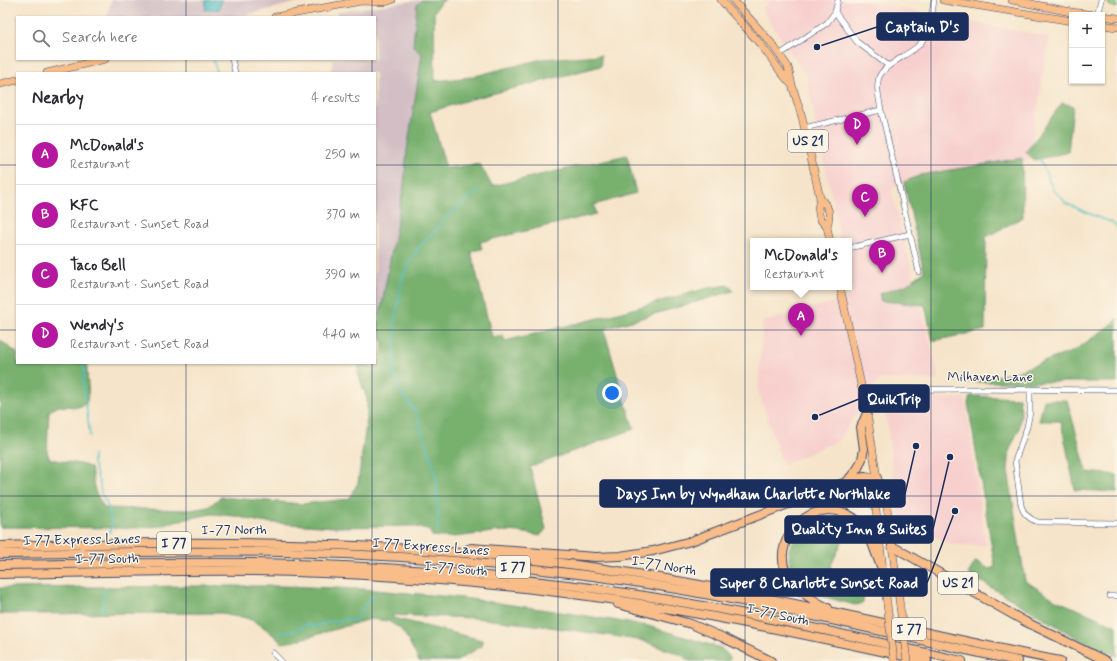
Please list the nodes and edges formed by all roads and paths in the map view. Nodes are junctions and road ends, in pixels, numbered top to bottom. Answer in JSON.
{"nodes":[{"id":1,"x":361,"y":0,"type":"edge"},
{"id":2,"x":392,"y":0,"type":"edge"},
{"id":3,"x":721,"y":0,"type":"edge"},
{"id":4,"x":733,"y":0,"type":"edge"},
{"id":5,"x":838,"y":0,"type":"edge"},
{"id":6,"x":934,"y":0,"type":"edge"},
{"id":7,"x":943,"y":0,"type":"edge"},
{"id":8,"x":1012,"y":0,"type":"edge"},
{"id":9,"x":1102,"y":0,"type":"edge"},
{"id":10,"x":835,"y":12,"type":"junction"},
{"id":11,"x":1071,"y":12,"type":"edge"},
{"id":12,"x":1097,"y":12,"type":"edge"},
{"id":13,"x":280,"y":16,"type":"edge"},
{"id":14,"x":1105,"y":16,"type":"edge"},
{"id":15,"x":1117,"y":18,"type":"edge"},
{"id":16,"x":1069,"y":21,"type":"edge"},
{"id":17,"x":1105,"y":25,"type":"edge"},
{"id":18,"x":1117,"y":27,"type":"edge"},
{"id":19,"x":779,"y":55,"type":"junction"},
{"id":20,"x":101,"y":60,"type":"edge"},
{"id":21,"x":232,"y":60,"type":"edge"},
{"id":22,"x":889,"y":66,"type":"junction"},
{"id":23,"x":51,"y":72,"type":"edge"},
{"id":24,"x":235,"y":72,"type":"edge"},
{"id":25,"x":16,"y":80,"type":"edge"},
{"id":26,"x":0,"y":84,"type":"edge"},
{"id":27,"x":792,"y":85,"type":"junction"},
{"id":28,"x":881,"y":110,"type":"junction"},
{"id":29,"x":804,"y":128,"type":"junction"},
{"id":30,"x":910,"y":234,"type":"junction"},
{"id":31,"x":829,"y":238,"type":"edge"},
{"id":32,"x":852,"y":247,"type":"edge"},
{"id":33,"x":919,"y":272,"type":"dead end"},
{"id":34,"x":841,"y":290,"type":"edge"},
{"id":35,"x":1030,"y":389,"type":"junction"},
{"id":36,"x":863,"y":390,"type":"junction"},
{"id":37,"x":1117,"y":390,"type":"edge"},
{"id":38,"x":867,"y":413,"type":"junction"},
{"id":39,"x":877,"y":478,"type":"junction"},
{"id":40,"x":847,"y":481,"type":"junction"},
{"id":41,"x":1117,"y":523,"type":"edge"},
{"id":42,"x":0,"y":546,"type":"edge"},
{"id":43,"x":892,"y":546,"type":"junction"},
{"id":44,"x":459,"y":553,"type":"junction"},
{"id":45,"x":0,"y":554,"type":"edge"},
{"id":46,"x":0,"y":566,"type":"edge"},
{"id":47,"x":882,"y":568,"type":"junction"},
{"id":48,"x":0,"y":574,"type":"edge"},
{"id":49,"x":580,"y":595,"type":"junction"},
{"id":50,"x":1110,"y":596,"type":"dead end"},
{"id":51,"x":1117,"y":596,"type":"edge"},
{"id":52,"x":838,"y":613,"type":"junction"},
{"id":53,"x":273,"y":653,"type":"dead end"},
{"id":54,"x":281,"y":661,"type":"edge"},
{"id":55,"x":771,"y":661,"type":"edge"},
{"id":56,"x":894,"y":661,"type":"edge"},
{"id":57,"x":907,"y":661,"type":"edge"},
{"id":58,"x":927,"y":661,"type":"edge"},
{"id":59,"x":962,"y":661,"type":"edge"},
{"id":60,"x":1018,"y":661,"type":"edge"},
{"id":61,"x":1060,"y":661,"type":"edge"},
{"id":62,"x":1106,"y":661,"type":"edge"}],
"edges":[{"from":1,"to":2,"type":"main road"},
{"from":1,"to":13,"type":"main road"},
{"from":3,"to":27,"type":"main road","number":"US 21"},
{"from":4,"to":19,"type":"main road","number":"US 21"},
{"from":5,"to":10,"type":"street"},
{"from":6,"to":22,"type":"street"},
{"from":7,"to":16,"type":"main road"},
{"from":8,"to":11,"type":"main road"},
{"from":9,"to":12,"type":"street"},
{"from":10,"to":19,"type":"street"},
{"from":10,"to":22,"type":"street"},
{"from":14,"to":15,"type":"main road"},
{"from":17,"to":18,"type":"main road"},
{"from":19,"to":27,"type":"main road","number":"US 21"},
{"from":20,"to":23,"type":"main road"},
{"from":21,"to":24,"type":"street"},
{"from":22,"to":28,"type":"street"},
{"from":25,"to":26,"type":"main road"},
{"from":27,"to":29,"type":"main road","number":"US 21"},
{"from":28,"to":29,"type":"street"},
{"from":28,"to":30,"type":"street"},
{"from":29,"to":31,"type":"main road","number":"US 21"},
{"from":30,"to":32,"type":"street"},
{"from":30,"to":33,"type":"street"},
{"from":34,"to":36,"type":"main road"},
{"from":35,"to":36,"type":"street","name":"Milhaven Lane"},
{"from":35,"to":37,"type":"street","name":"Milhaven Lane"},
{"from":35,"to":41,"type":"street"},
{"from":36,"to":38,"type":"main road"},
{"from":38,"to":39,"type":"main road"},
{"from":38,"to":40,"type":"highway"},
{"from":39,"to":40,"type":"highway"},
{"from":39,"to":43,"type":"main road"},
{"from":39,"to":47,"type":"main road"},
{"from":40,"to":44,"type":"highway"},
{"from":42,"to":44,"type":"highway","name":"I-77 North","number":"I 77"},
{"from":43,"to":57,"type":"main road","bridge":true},
{"from":43,"to":62,"type":"highway","number":"US 21"},
{"from":44,"to":52,"type":"highway","name":"I-77 North","number":"I 77"},
{"from":45,"to":60,"type":"highway","name":"I 77 Express Lanes","number":"I 77"},
{"from":46,"to":59,"type":"highway","name":"I 77 Express Lanes","number":"I 77"},
{"from":47,"to":52,"type":"highway"},
{"from":47,"to":56,"type":"main road","bridge":true},
{"from":48,"to":49,"type":"highway","name":"I-77 South","number":"I 77"},
{"from":49,"to":55,"type":"highway"},
{"from":49,"to":58,"type":"highway","name":"I-77 South","number":"I 77"},
{"from":50,"to":51,"type":"street"},
{"from":52,"to":61,"type":"highway","name":"I-77 North","number":"I 77"},
{"from":53,"to":54,"type":"street"}]}
